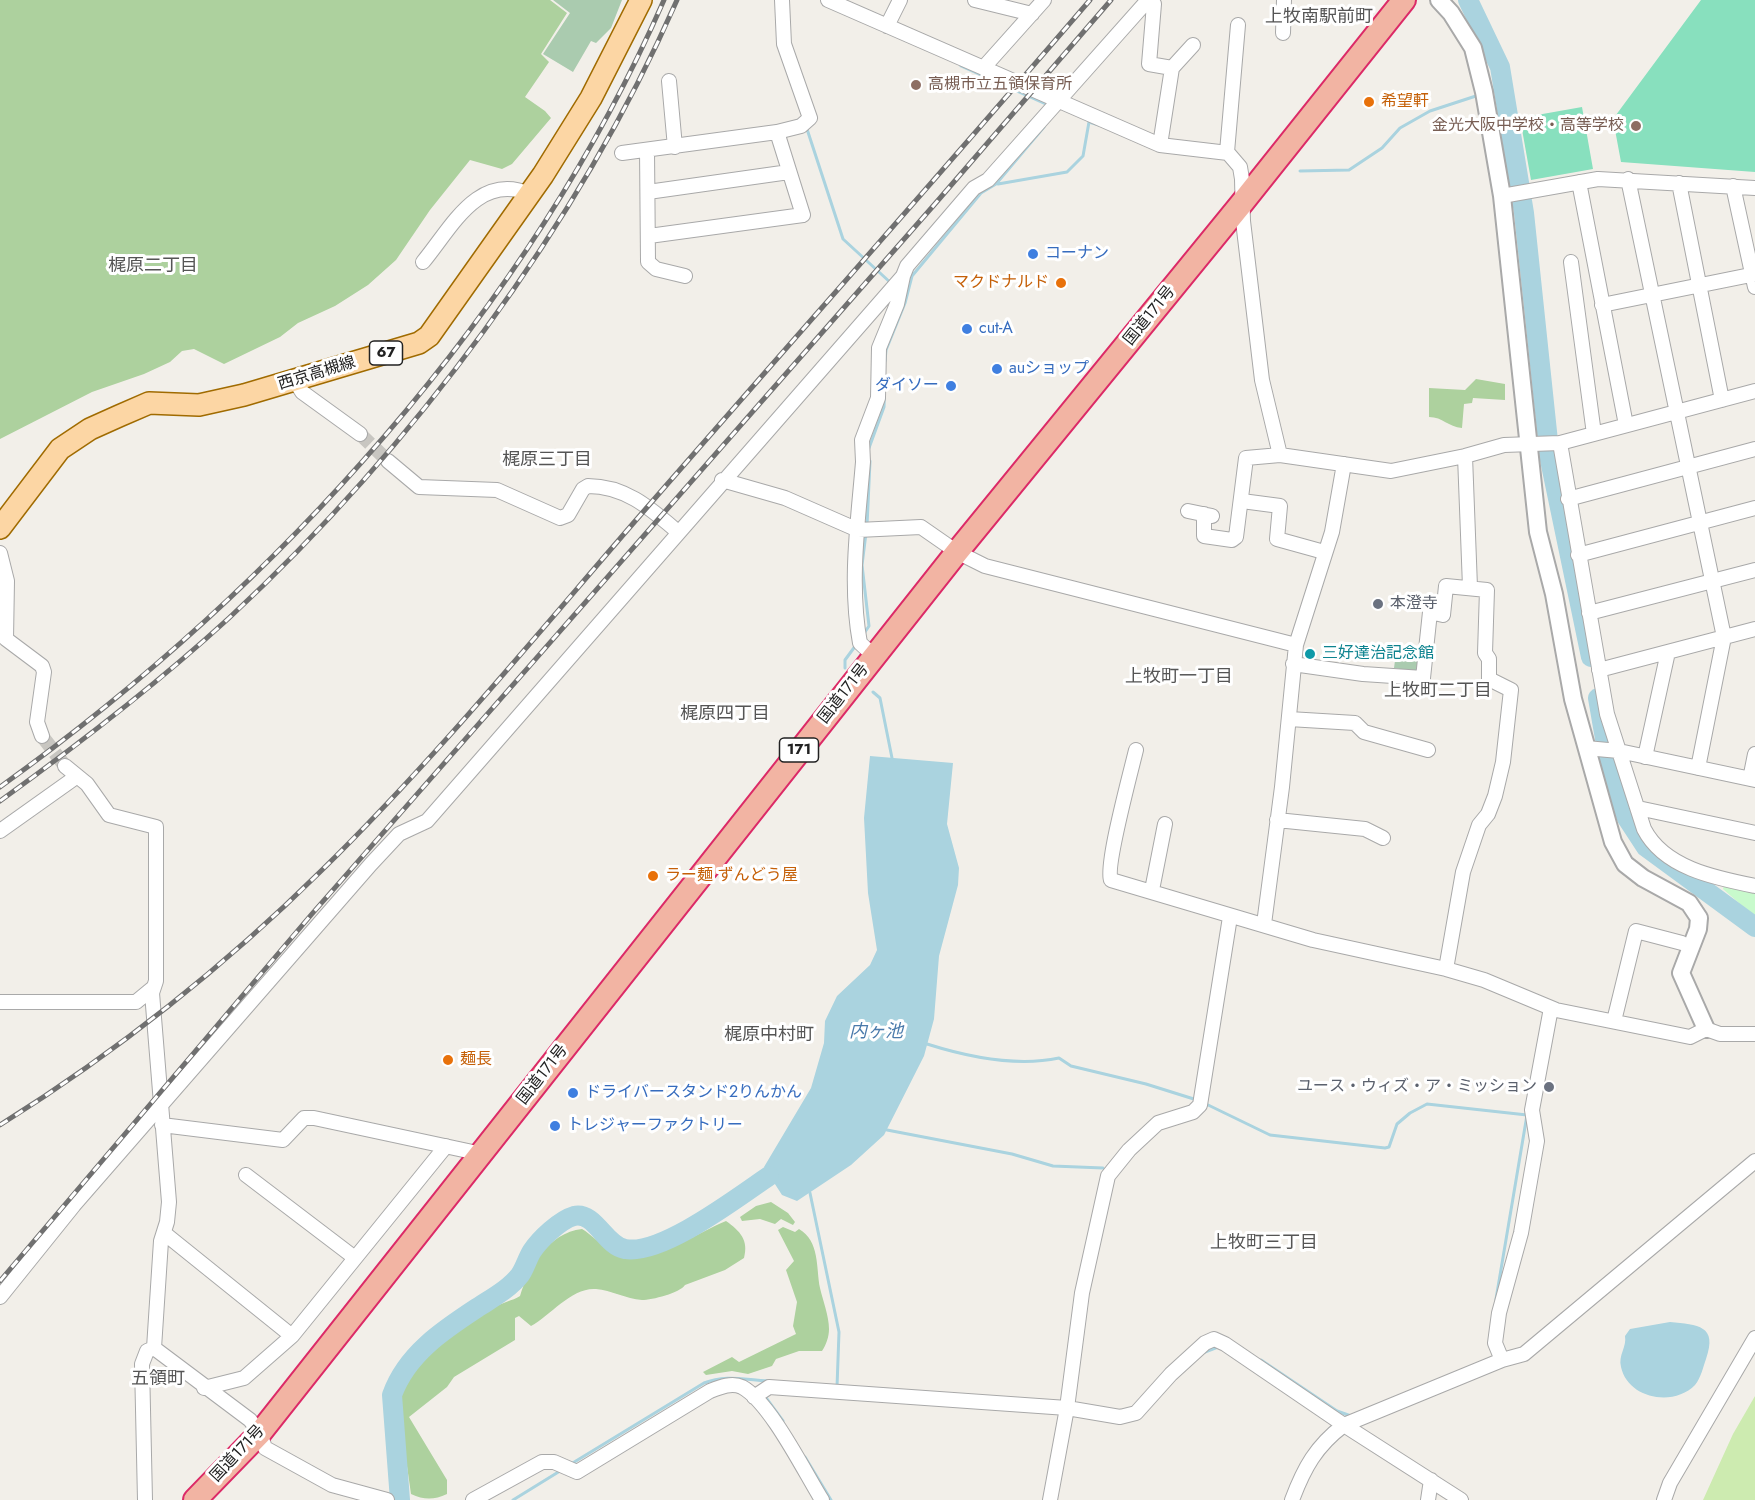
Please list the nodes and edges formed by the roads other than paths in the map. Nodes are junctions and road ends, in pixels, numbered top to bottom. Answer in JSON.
{"nodes":[{"id":1,"x":641,"y":0,"type":"edge"},
{"id":2,"x":782,"y":0,"type":"edge"},
{"id":3,"x":828,"y":0,"type":"edge"},
{"id":4,"x":900,"y":0,"type":"edge"},
{"id":5,"x":975,"y":0,"type":"edge"},
{"id":6,"x":1044,"y":0,"type":"edge"},
{"id":7,"x":1149,"y":0,"type":"edge"},
{"id":8,"x":1284,"y":0,"type":"edge"},
{"id":9,"x":1404,"y":0,"type":"edge"},
{"id":10,"x":1439,"y":0,"type":"edge"},
{"id":11,"x":856,"y":6,"type":"edge"},
{"id":12,"x":1032,"y":14,"type":"junction"},
{"id":13,"x":1238,"y":25,"type":"dead end"},
{"id":14,"x":887,"y":26,"type":"junction"},
{"id":15,"x":1283,"y":33,"type":"dead end"},
{"id":16,"x":1192,"y":45,"type":"dead end"},
{"id":17,"x":985,"y":66,"type":"junction"},
{"id":18,"x":1172,"y":68,"type":"junction"},
{"id":19,"x":669,"y":81,"type":"dead end"},
{"id":20,"x":1058,"y":101,"type":"junction"},
{"id":21,"x":777,"y":132,"type":"junction"},
{"id":22,"x":1160,"y":144,"type":"junction"},
{"id":23,"x":675,"y":147,"type":"junction"},
{"id":24,"x":647,"y":150,"type":"junction"},
{"id":25,"x":622,"y":153,"type":"dead end"},
{"id":26,"x":1230,"y":155,"type":"junction"},
{"id":27,"x":789,"y":172,"type":"junction"},
{"id":28,"x":1628,"y":179,"type":"junction"},
{"id":29,"x":1579,"y":182,"type":"junction"},
{"id":30,"x":1678,"y":183,"type":"junction"},
{"id":31,"x":1733,"y":186,"type":"junction"},
{"id":32,"x":1755,"y":188,"type":"edge"},
{"id":33,"x":648,"y":192,"type":"junction"},
{"id":34,"x":530,"y":194,"type":"junction"},
{"id":35,"x":1507,"y":195,"type":"junction"},
{"id":36,"x":1242,"y":203,"type":"junction"},
{"id":37,"x":649,"y":236,"type":"junction"},
{"id":38,"x":423,"y":262,"type":"dead end"},
{"id":39,"x":1571,"y":262,"type":"dead end"},
{"id":40,"x":684,"y":276,"type":"dead end"},
{"id":41,"x":1754,"y":279,"type":"edge"},
{"id":42,"x":1700,"y":286,"type":"junction"},
{"id":43,"x":898,"y":287,"type":"junction"},
{"id":44,"x":1651,"y":295,"type":"junction"},
{"id":45,"x":1602,"y":305,"type":"junction"},
{"id":46,"x":295,"y":381,"type":"junction"},
{"id":47,"x":1755,"y":391,"type":"edge"},
{"id":48,"x":1722,"y":400,"type":"junction"},
{"id":49,"x":1675,"y":412,"type":"junction"},
{"id":50,"x":1626,"y":425,"type":"junction"},
{"id":51,"x":360,"y":434,"type":"tunnel mouth"},
{"id":52,"x":1594,"y":434,"type":"junction"},
{"id":53,"x":1560,"y":443,"type":"junction"},
{"id":54,"x":1528,"y":444,"type":"junction"},
{"id":55,"x":1755,"y":449,"type":"edge"},
{"id":56,"x":1280,"y":454,"type":"junction"},
{"id":57,"x":1465,"y":456,"type":"junction"},
{"id":58,"x":388,"y":461,"type":"tunnel mouth"},
{"id":59,"x":1344,"y":464,"type":"junction"},
{"id":60,"x":1687,"y":466,"type":"junction"},
{"id":61,"x":722,"y":480,"type":"junction"},
{"id":62,"x":1568,"y":499,"type":"junction"},
{"id":63,"x":1242,"y":501,"type":"junction"},
{"id":64,"x":1755,"y":508,"type":"edge"},
{"id":65,"x":1188,"y":511,"type":"dead end"},
{"id":66,"x":1699,"y":522,"type":"junction"},
{"id":67,"x":0,"y":528,"type":"edge"},
{"id":68,"x":858,"y":530,"type":"junction"},
{"id":69,"x":678,"y":532,"type":"junction"},
{"id":70,"x":957,"y":552,"type":"junction"},
{"id":71,"x":1324,"y":552,"type":"junction"},
{"id":72,"x":0,"y":554,"type":"edge"},
{"id":73,"x":1578,"y":555,"type":"junction"},
{"id":74,"x":1755,"y":570,"type":"edge"},
{"id":75,"x":1711,"y":580,"type":"junction"},
{"id":76,"x":1298,"y":583,"type":"dead end"},
{"id":77,"x":1312,"y":587,"type":"junction"},
{"id":78,"x":1470,"y":587,"type":"junction"},
{"id":79,"x":1589,"y":613,"type":"junction"},
{"id":80,"x":1755,"y":629,"type":"edge"},
{"id":81,"x":1724,"y":636,"type":"junction"},
{"id":82,"x":864,"y":645,"type":"junction"},
{"id":83,"x":1296,"y":645,"type":"junction"},
{"id":84,"x":1668,"y":652,"type":"junction"},
{"id":85,"x":1293,"y":664,"type":"junction"},
{"id":86,"x":1599,"y":670,"type":"junction"},
{"id":87,"x":1289,"y":719,"type":"junction"},
{"id":88,"x":42,"y":736,"type":"tunnel mouth"},
{"id":89,"x":1587,"y":748,"type":"junction"},
{"id":90,"x":1136,"y":750,"type":"dead end"},
{"id":91,"x":1428,"y":750,"type":"dead end"},
{"id":92,"x":1619,"y":751,"type":"junction"},
{"id":93,"x":1755,"y":754,"type":"edge"},
{"id":94,"x":1645,"y":757,"type":"junction"},
{"id":95,"x":65,"y":766,"type":"tunnel mouth"},
{"id":96,"x":1698,"y":768,"type":"junction"},
{"id":97,"x":76,"y":777,"type":"junction"},
{"id":98,"x":1752,"y":780,"type":"edge"},
{"id":99,"x":1638,"y":808,"type":"junction"},
{"id":100,"x":1277,"y":820,"type":"junction"},
{"id":101,"x":1165,"y":824,"type":"dead end"},
{"id":102,"x":0,"y":831,"type":"edge"},
{"id":103,"x":1755,"y":833,"type":"edge"},
{"id":104,"x":1383,"y":838,"type":"dead end"},
{"id":105,"x":1755,"y":886,"type":"edge"},
{"id":106,"x":1152,"y":890,"type":"junction"},
{"id":107,"x":1230,"y":916,"type":"junction"},
{"id":108,"x":1264,"y":924,"type":"junction"},
{"id":109,"x":1682,"y":943,"type":"dead end"},
{"id":110,"x":1446,"y":969,"type":"junction"},
{"id":111,"x":153,"y":988,"type":"junction"},
{"id":112,"x":0,"y":1002,"type":"edge"},
{"id":113,"x":1551,"y":1008,"type":"junction"},
{"id":114,"x":1614,"y":1021,"type":"junction"},
{"id":115,"x":1706,"y":1029,"type":"junction"},
{"id":116,"x":1755,"y":1034,"type":"edge"},
{"id":117,"x":161,"y":1104,"type":"junction"},
{"id":118,"x":162,"y":1125,"type":"junction"},
{"id":119,"x":446,"y":1146,"type":"junction"},
{"id":120,"x":482,"y":1154,"type":"junction"},
{"id":121,"x":1755,"y":1161,"type":"edge"},
{"id":122,"x":246,"y":1175,"type":"dead end"},
{"id":123,"x":164,"y":1233,"type":"junction"},
{"id":124,"x":355,"y":1258,"type":"junction"},
{"id":125,"x":0,"y":1296,"type":"edge"},
{"id":126,"x":292,"y":1336,"type":"junction"},
{"id":127,"x":1755,"y":1338,"type":"edge"},
{"id":128,"x":154,"y":1348,"type":"junction"},
{"id":129,"x":1502,"y":1360,"type":"junction"},
{"id":130,"x":204,"y":1388,"type":"junction"},
{"id":131,"x":754,"y":1397,"type":"junction"},
{"id":132,"x":1067,"y":1408,"type":"junction"},
{"id":133,"x":1344,"y":1425,"type":"junction"},
{"id":134,"x":260,"y":1433,"type":"junction"},
{"id":135,"x":1431,"y":1480,"type":"junction"},
{"id":136,"x":145,"y":1500,"type":"edge"},
{"id":137,"x":195,"y":1500,"type":"edge"},
{"id":138,"x":387,"y":1500,"type":"edge"},
{"id":139,"x":473,"y":1500,"type":"edge"},
{"id":140,"x":822,"y":1500,"type":"edge"},
{"id":141,"x":1050,"y":1500,"type":"edge"},
{"id":142,"x":1292,"y":1500,"type":"edge"},
{"id":143,"x":1428,"y":1500,"type":"edge"},
{"id":144,"x":1461,"y":1500,"type":"edge"},
{"id":145,"x":1664,"y":1500,"type":"edge"}],
"edges":[{"from":1,"to":34,"type":"main road","name":"西京高槻線","number":"67"},
{"from":2,"to":21,"type":"street"},
{"from":3,"to":11,"type":"street"},
{"from":4,"to":14,"type":"street"},
{"from":5,"to":12,"type":"street"},
{"from":6,"to":12,"type":"street"},
{"from":7,"to":18,"type":"street"},
{"from":7,"to":20,"type":"street"},
{"from":8,"to":15,"type":"street"},
{"from":9,"to":36,"type":"highway","name":"国道171号","number":"171"},
{"from":10,"to":35,"type":"street"},
{"from":11,"to":14,"type":"street"},
{"from":12,"to":17,"type":"street"},
{"from":13,"to":26,"type":"street"},
{"from":14,"to":17,"type":"street"},
{"from":16,"to":18,"type":"street"},
{"from":17,"to":20,"type":"street"},
{"from":18,"to":22,"type":"street"},
{"from":19,"to":23,"type":"street"},
{"from":20,"to":22,"type":"street"},
{"from":20,"to":43,"type":"street"},
{"from":21,"to":23,"type":"street"},
{"from":21,"to":27,"type":"street"},
{"from":22,"to":26,"type":"street"},
{"from":23,"to":24,"type":"street"},
{"from":24,"to":25,"type":"street"},
{"from":24,"to":33,"type":"street"},
{"from":26,"to":36,"type":"street"},
{"from":27,"to":33,"type":"street"},
{"from":27,"to":37,"type":"street"},
{"from":28,"to":29,"type":"street"},
{"from":28,"to":30,"type":"street"},
{"from":28,"to":44,"type":"street"},
{"from":29,"to":35,"type":"street"},
{"from":29,"to":45,"type":"street"},
{"from":30,"to":31,"type":"street"},
{"from":30,"to":42,"type":"street"},
{"from":31,"to":32,"type":"street"},
{"from":31,"to":41,"type":"street"},
{"from":33,"to":37,"type":"street"},
{"from":34,"to":38,"type":"street"},
{"from":34,"to":46,"type":"main road","name":"西京高槻線","number":"67"},
{"from":35,"to":54,"type":"street"},
{"from":36,"to":56,"type":"street"},
{"from":36,"to":70,"type":"highway","name":"国道171号","number":"171"},
{"from":37,"to":40,"type":"street"},
{"from":39,"to":52,"type":"street"},
{"from":41,"to":42,"type":"street"},
{"from":42,"to":44,"type":"street"},
{"from":42,"to":48,"type":"street"},
{"from":43,"to":61,"type":"street"},
{"from":43,"to":68,"type":"street"},
{"from":44,"to":45,"type":"street"},
{"from":44,"to":49,"type":"street"},
{"from":45,"to":50,"type":"street"},
{"from":46,"to":51,"type":"street"},
{"from":46,"to":67,"type":"main road","name":"西京高槻線","number":"67"},
{"from":47,"to":48,"type":"street"},
{"from":48,"to":49,"type":"street"},
{"from":49,"to":50,"type":"street"},
{"from":49,"to":60,"type":"street"},
{"from":50,"to":52,"type":"street"},
{"from":52,"to":53,"type":"street"},
{"from":53,"to":54,"type":"street"},
{"from":53,"to":62,"type":"street"},
{"from":54,"to":57,"type":"street"},
{"from":54,"to":89,"type":"street"},
{"from":55,"to":60,"type":"street"},
{"from":56,"to":59,"type":"street"},
{"from":56,"to":63,"type":"street"},
{"from":57,"to":59,"type":"street"},
{"from":57,"to":78,"type":"street"},
{"from":58,"to":69,"type":"street"},
{"from":59,"to":71,"type":"street"},
{"from":60,"to":62,"type":"street"},
{"from":60,"to":66,"type":"street"},
{"from":61,"to":68,"type":"street"},
{"from":61,"to":69,"type":"street"},
{"from":62,"to":73,"type":"street"},
{"from":63,"to":65,"type":"street"},
{"from":63,"to":71,"type":"street"},
{"from":64,"to":66,"type":"street"},
{"from":66,"to":73,"type":"street"},
{"from":66,"to":75,"type":"street"},
{"from":68,"to":70,"type":"street"},
{"from":68,"to":82,"type":"street"},
{"from":69,"to":117,"type":"street"},
{"from":70,"to":82,"type":"highway","name":"国道171号","number":"171"},
{"from":70,"to":83,"type":"street"},
{"from":71,"to":77,"type":"street"},
{"from":72,"to":88,"type":"street"},
{"from":73,"to":79,"type":"street"},
{"from":74,"to":75,"type":"street"},
{"from":75,"to":79,"type":"street"},
{"from":75,"to":81,"type":"street"},
{"from":76,"to":77,"type":"street"},
{"from":77,"to":83,"type":"street"},
{"from":78,"to":85,"type":"street"},
{"from":78,"to":110,"type":"street"},
{"from":79,"to":86,"type":"street"},
{"from":80,"to":81,"type":"street"},
{"from":81,"to":84,"type":"street"},
{"from":81,"to":96,"type":"street"},
{"from":82,"to":120,"type":"highway","name":"国道171号","number":"171"},
{"from":83,"to":85,"type":"street"},
{"from":84,"to":86,"type":"street"},
{"from":84,"to":94,"type":"street"},
{"from":85,"to":87,"type":"street"},
{"from":86,"to":92,"type":"street"},
{"from":87,"to":91,"type":"street"},
{"from":87,"to":100,"type":"street"},
{"from":89,"to":92,"type":"street"},
{"from":89,"to":115,"type":"street"},
{"from":90,"to":106,"type":"street"},
{"from":92,"to":94,"type":"street"},
{"from":92,"to":99,"type":"street"},
{"from":93,"to":98,"type":"street"},
{"from":94,"to":96,"type":"street"},
{"from":95,"to":97,"type":"street"},
{"from":96,"to":98,"type":"street"},
{"from":97,"to":102,"type":"street"},
{"from":97,"to":111,"type":"street"},
{"from":99,"to":103,"type":"street"},
{"from":99,"to":105,"type":"street"},
{"from":100,"to":104,"type":"street"},
{"from":100,"to":108,"type":"street"},
{"from":101,"to":106,"type":"street"},
{"from":106,"to":107,"type":"street"},
{"from":107,"to":108,"type":"street"},
{"from":107,"to":132,"type":"street"},
{"from":108,"to":110,"type":"street"},
{"from":109,"to":114,"type":"street"},
{"from":110,"to":113,"type":"street"},
{"from":111,"to":112,"type":"street"},
{"from":111,"to":117,"type":"street"},
{"from":113,"to":114,"type":"street"},
{"from":113,"to":129,"type":"street"},
{"from":114,"to":115,"type":"street"},
{"from":115,"to":116,"type":"street"},
{"from":117,"to":118,"type":"street"},
{"from":117,"to":125,"type":"street"},
{"from":118,"to":119,"type":"street"},
{"from":118,"to":123,"type":"street"},
{"from":119,"to":120,"type":"street"},
{"from":119,"to":124,"type":"street"},
{"from":120,"to":134,"type":"highway","name":"国道171号","number":"171"},
{"from":121,"to":129,"type":"street"},
{"from":122,"to":124,"type":"street"},
{"from":123,"to":126,"type":"street"},
{"from":123,"to":128,"type":"street"},
{"from":124,"to":126,"type":"street"},
{"from":126,"to":130,"type":"street"},
{"from":127,"to":145,"type":"street"},
{"from":128,"to":130,"type":"street"},
{"from":128,"to":136,"type":"street"},
{"from":129,"to":133,"type":"street"},
{"from":130,"to":134,"type":"street"},
{"from":131,"to":132,"type":"street"},
{"from":131,"to":139,"type":"street"},
{"from":131,"to":140,"type":"street"},
{"from":132,"to":133,"type":"street"},
{"from":132,"to":141,"type":"street"},
{"from":133,"to":135,"type":"street"},
{"from":133,"to":142,"type":"street"},
{"from":134,"to":137,"type":"highway","name":"国道171号","number":"171"},
{"from":134,"to":138,"type":"street"},
{"from":135,"to":143,"type":"street"},
{"from":135,"to":144,"type":"street"}]}
